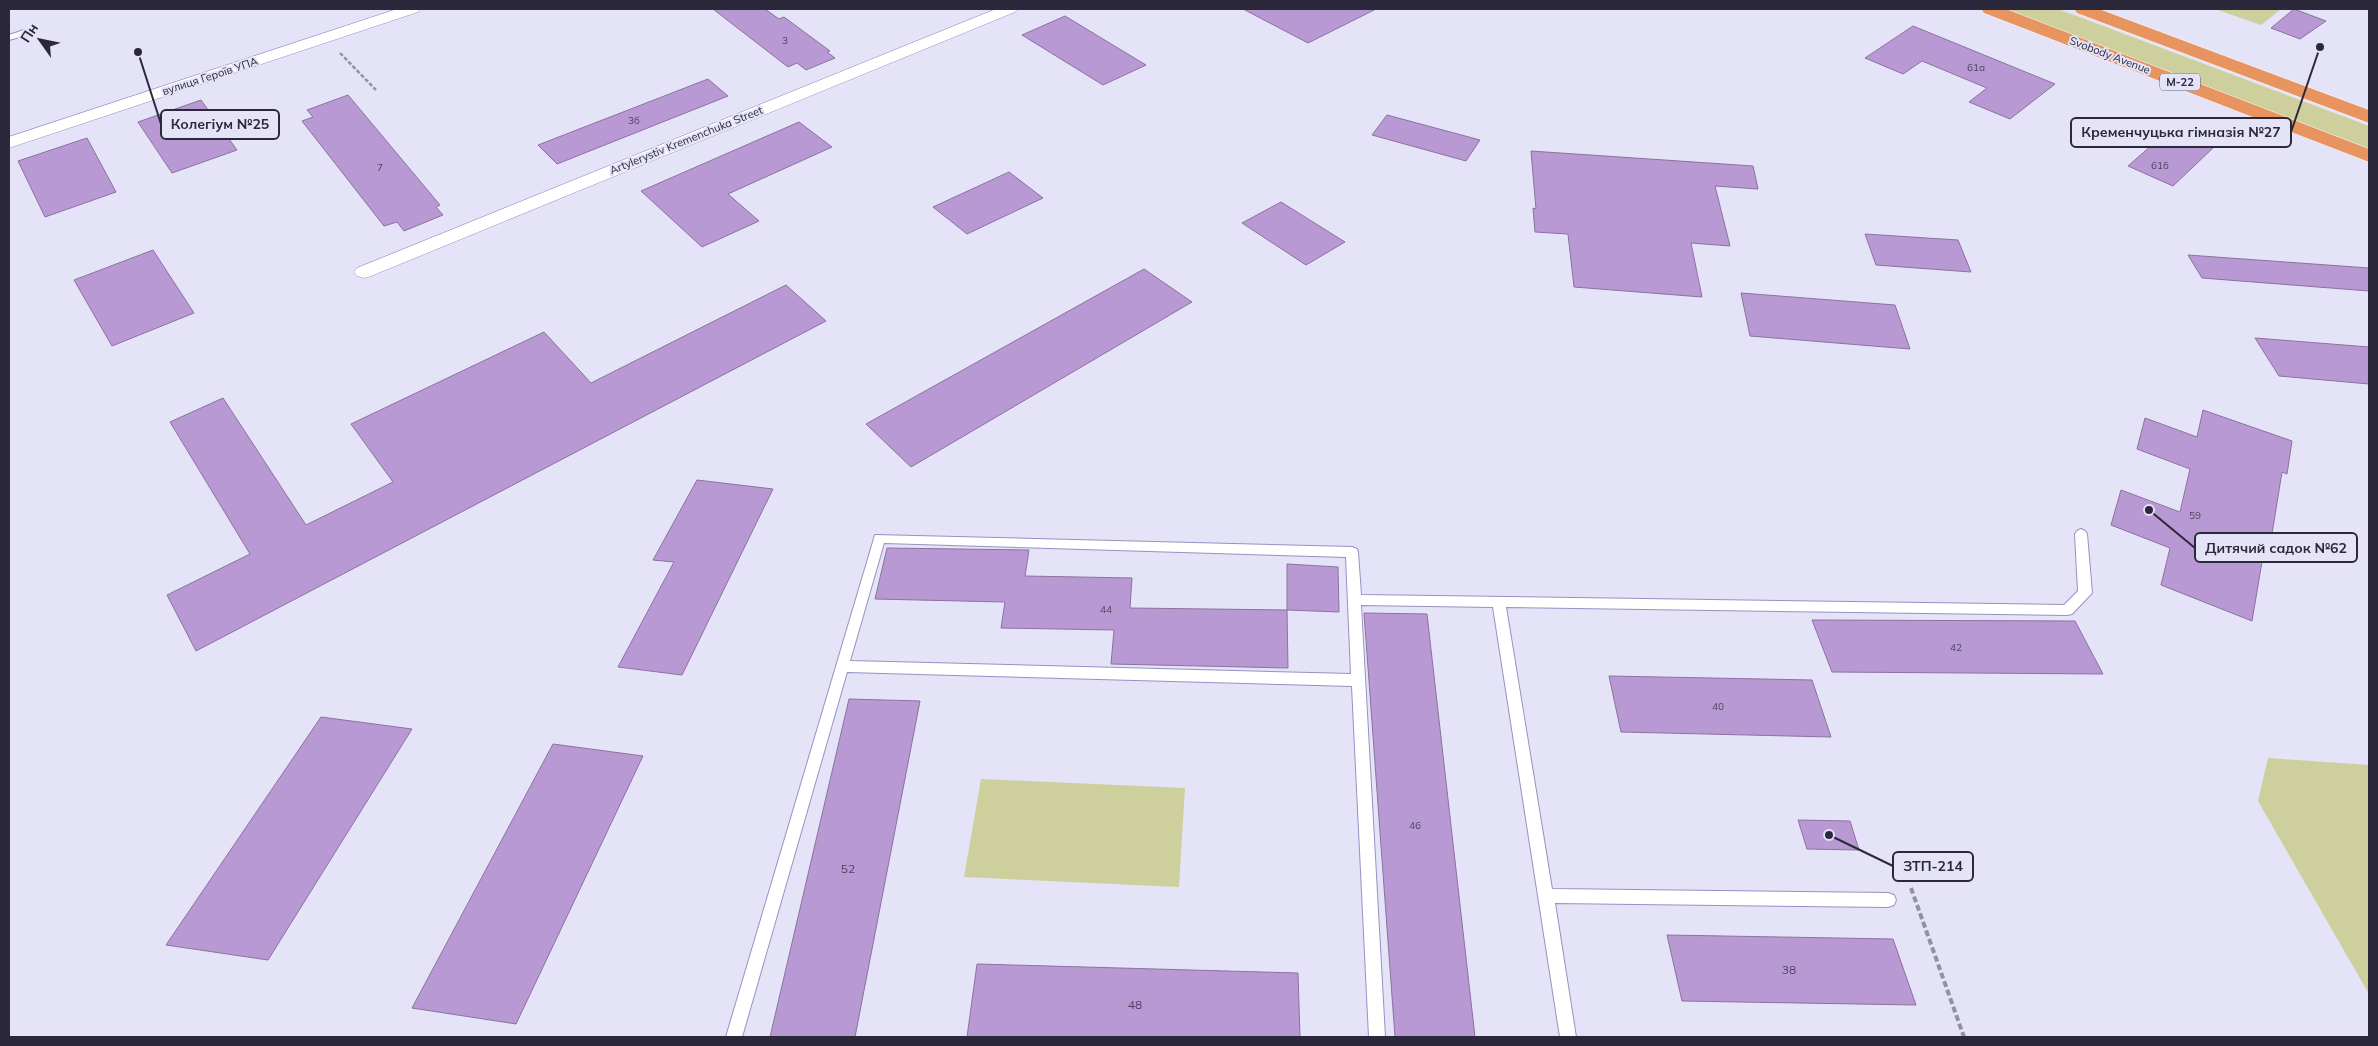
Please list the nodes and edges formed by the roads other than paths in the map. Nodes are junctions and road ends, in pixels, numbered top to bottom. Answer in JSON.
{"nodes":[{"id":1,"x":412,"y":9,"type":"edge"},
{"id":2,"x":1008,"y":9,"type":"edge"},
{"id":3,"x":1990,"y":9,"type":"edge"},
{"id":4,"x":2083,"y":9,"type":"edge"},
{"id":5,"x":24,"y":34,"type":"dead end"},
{"id":6,"x":9,"y":38,"type":"edge"},
{"id":7,"x":2369,"y":117,"type":"edge"},
{"id":8,"x":9,"y":143,"type":"edge"},
{"id":9,"x":2369,"y":156,"type":"edge"},
{"id":10,"x":364,"y":272,"type":"dead end"},
{"id":11,"x":2081,"y":534,"type":"dead end"},
{"id":12,"x":1353,"y":600,"type":"junction"},
{"id":13,"x":1499,"y":603,"type":"junction"},
{"id":14,"x":841,"y":666,"type":"junction"},
{"id":15,"x":1358,"y":680,"type":"junction"},
{"id":16,"x":1545,"y":896,"type":"junction"},
{"id":17,"x":1888,"y":900,"type":"dead end"},
{"id":18,"x":734,"y":1037,"type":"edge"},
{"id":19,"x":1377,"y":1037,"type":"edge"},
{"id":20,"x":1568,"y":1037,"type":"edge"}],
"edges":[{"from":1,"to":8,"type":"street","name":"вулиця Героїв УПА"},
{"from":2,"to":10,"type":"street","name":"Artylerystiv Kremenchuka Street"},
{"from":3,"to":9,"type":"highway","name":"Svobody Avenue","number":"М-22"},
{"from":4,"to":7,"type":"highway"},
{"from":5,"to":6,"type":"lane"},
{"from":11,"to":13,"type":"lane"},
{"from":12,"to":13,"type":"lane"},
{"from":12,"to":14,"type":"lane"},
{"from":12,"to":15,"type":"lane"},
{"from":13,"to":16,"type":"lane"},
{"from":14,"to":15,"type":"lane"},
{"from":14,"to":18,"type":"lane"},
{"from":15,"to":19,"type":"lane"},
{"from":16,"to":17,"type":"lane"},
{"from":16,"to":20,"type":"lane"}]}
